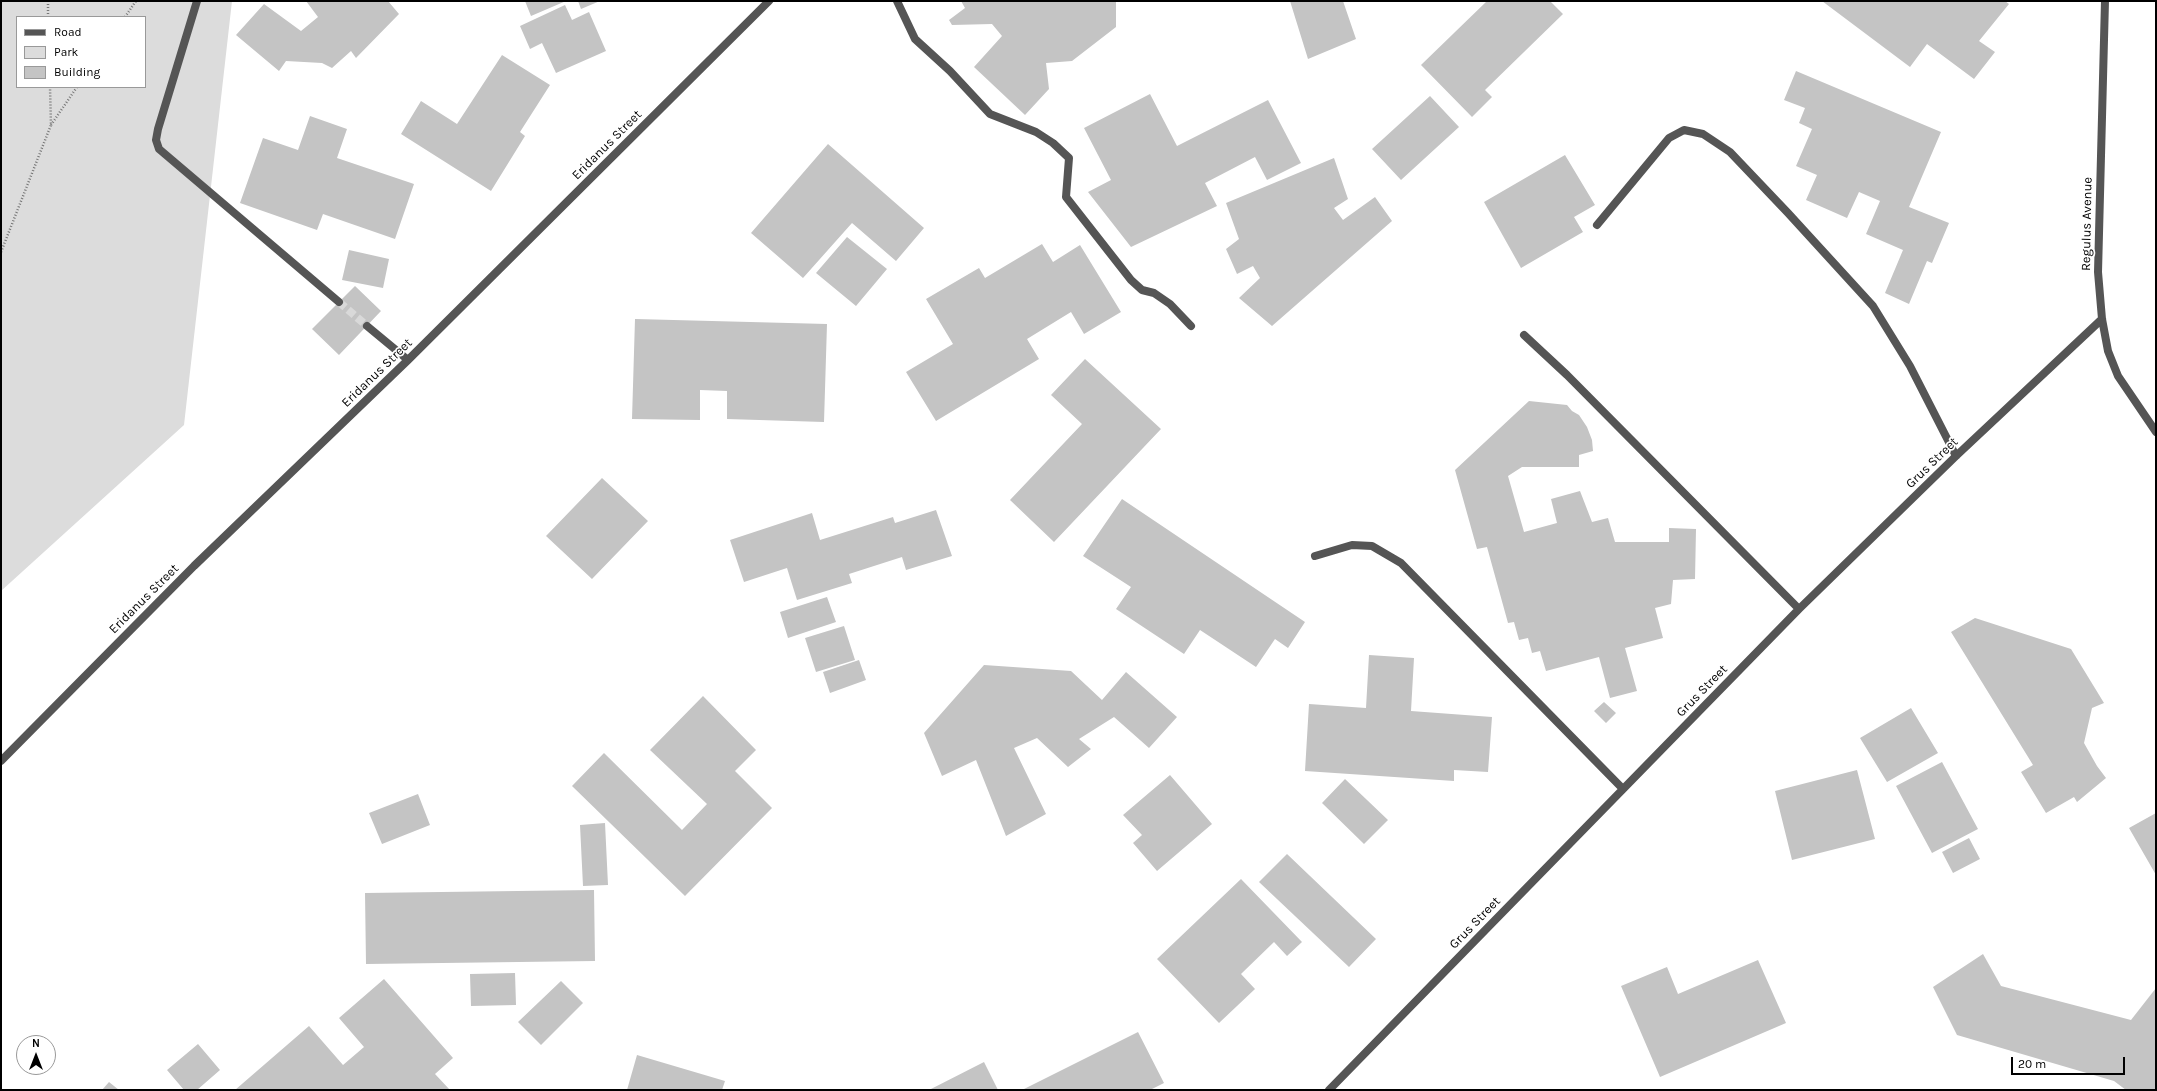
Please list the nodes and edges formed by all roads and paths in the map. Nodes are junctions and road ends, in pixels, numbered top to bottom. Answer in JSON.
{"nodes":[{"id":1,"x":48,"y":1,"type":"edge"},
{"id":2,"x":136,"y":1,"type":"edge"},
{"id":3,"x":197,"y":1,"type":"edge"},
{"id":4,"x":769,"y":1,"type":"edge"},
{"id":5,"x":897,"y":1,"type":"edge"},
{"id":6,"x":2105,"y":1,"type":"edge"},
{"id":7,"x":48,"y":16,"type":"edge"},
{"id":8,"x":126,"y":16,"type":"edge"},
{"id":9,"x":50,"y":88,"type":"edge"},
{"id":10,"x":76,"y":88,"type":"edge"},
{"id":11,"x":51,"y":125,"type":"junction"},
{"id":12,"x":1597,"y":225,"type":"dead end"},
{"id":13,"x":1,"y":252,"type":"edge"},
{"id":14,"x":339,"y":302,"type":"tunnel mouth"},
{"id":15,"x":2102,"y":319,"type":"junction"},
{"id":16,"x":367,"y":326,"type":"tunnel mouth"},
{"id":17,"x":1191,"y":326,"type":"dead end"},
{"id":18,"x":1524,"y":334,"type":"dead end"},
{"id":19,"x":408,"y":360,"type":"junction"},
{"id":20,"x":2156,"y":432,"type":"edge"},
{"id":21,"x":1956,"y":456,"type":"junction"},
{"id":22,"x":1315,"y":556,"type":"dead end"},
{"id":23,"x":1799,"y":609,"type":"junction"},
{"id":24,"x":1,"y":761,"type":"edge"},
{"id":25,"x":1623,"y":789,"type":"junction"},
{"id":26,"x":1329,"y":1090,"type":"edge"}],
"edges":[{"from":1,"to":7,"type":"path"},
{"from":2,"to":8,"type":"path"},
{"from":3,"to":14,"type":"street"},
{"from":4,"to":19,"type":"street","name":"Eridanus Street"},
{"from":5,"to":17,"type":"street"},
{"from":6,"to":15,"type":"street","name":"Regulus Avenue"},
{"from":9,"to":11,"type":"path"},
{"from":10,"to":11,"type":"path"},
{"from":11,"to":13,"type":"path"},
{"from":12,"to":21,"type":"street"},
{"from":15,"to":20,"type":"street","name":"Regulus Avenue"},
{"from":15,"to":21,"type":"street","name":"Grus Street"},
{"from":16,"to":19,"type":"street"},
{"from":18,"to":23,"type":"street"},
{"from":19,"to":24,"type":"street","name":"Eridanus Street"},
{"from":21,"to":23,"type":"street","name":"Grus Street"},
{"from":22,"to":25,"type":"street"},
{"from":23,"to":25,"type":"street","name":"Grus Street"},
{"from":25,"to":26,"type":"street","name":"Grus Street"}]}
